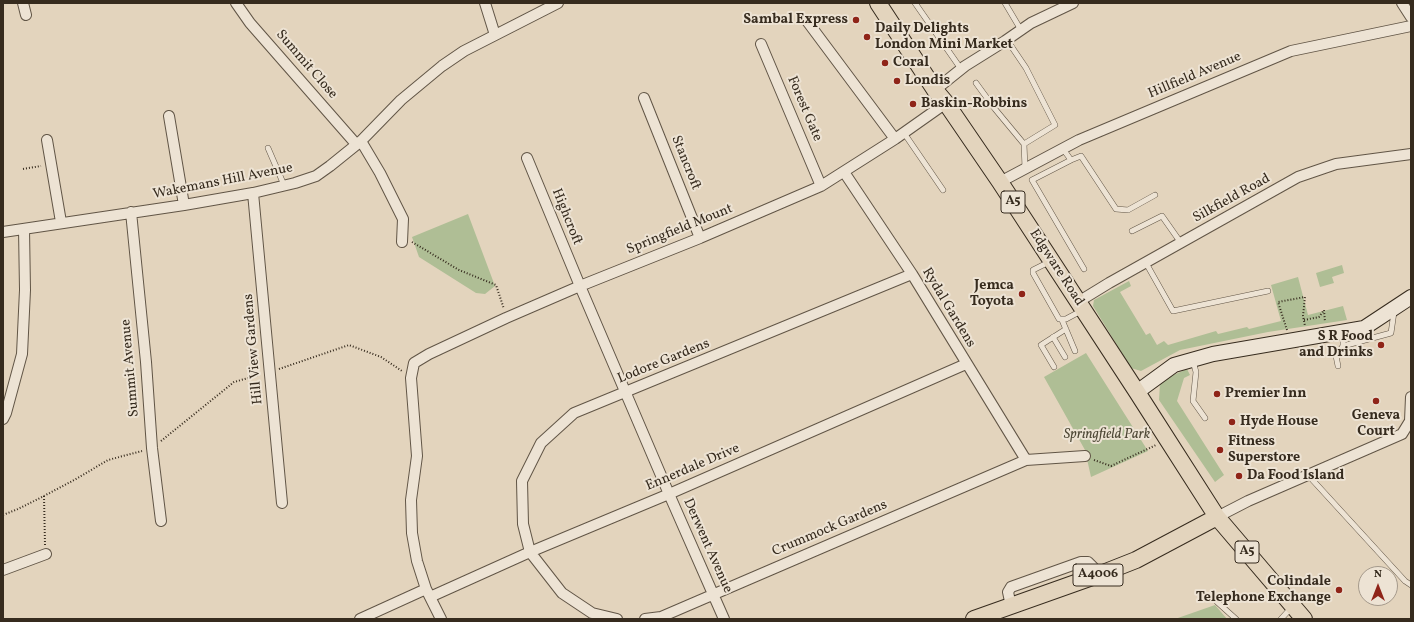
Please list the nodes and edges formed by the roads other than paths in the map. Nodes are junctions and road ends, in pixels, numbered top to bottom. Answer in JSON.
{"nodes":[{"id":1,"x":23,"y":3,"type":"edge"},
{"id":2,"x":236,"y":3,"type":"edge"},
{"id":3,"x":485,"y":3,"type":"edge"},
{"id":4,"x":558,"y":3,"type":"edge"},
{"id":5,"x":878,"y":3,"type":"edge"},
{"id":6,"x":915,"y":3,"type":"edge"},
{"id":7,"x":1005,"y":3,"type":"edge"},
{"id":8,"x":1073,"y":3,"type":"edge"},
{"id":9,"x":1402,"y":3,"type":"edge"},
{"id":10,"x":26,"y":15,"type":"dead end"},
{"id":11,"x":1411,"y":17,"type":"edge"},
{"id":12,"x":807,"y":21,"type":"dead end"},
{"id":13,"x":1411,"y":26,"type":"edge"},
{"id":14,"x":1021,"y":30,"type":"junction"},
{"id":15,"x":495,"y":35,"type":"junction"},
{"id":16,"x":1007,"y":40,"type":"junction"},
{"id":17,"x":761,"y":44,"type":"dead end"},
{"id":18,"x":961,"y":69,"type":"junction"},
{"id":19,"x":976,"y":83,"type":"dead end"},
{"id":20,"x":935,"y":90,"type":"junction"},
{"id":21,"x":644,"y":98,"type":"dead end"},
{"id":22,"x":946,"y":103,"type":"junction"},
{"id":23,"x":169,"y":116,"type":"dead end"},
{"id":24,"x":900,"y":136,"type":"junction"},
{"id":25,"x":47,"y":140,"type":"dead end"},
{"id":26,"x":358,"y":143,"type":"junction"},
{"id":27,"x":1024,"y":144,"type":"junction"},
{"id":28,"x":268,"y":148,"type":"dead end"},
{"id":29,"x":1063,"y":149,"type":"junction"},
{"id":30,"x":1411,"y":154,"type":"edge"},
{"id":31,"x":527,"y":158,"type":"dead end"},
{"id":32,"x":1072,"y":160,"type":"junction"},
{"id":33,"x":1025,"y":169,"type":"junction"},
{"id":34,"x":844,"y":172,"type":"junction"},
{"id":35,"x":1000,"y":182,"type":"junction"},
{"id":36,"x":284,"y":186,"type":"junction"},
{"id":37,"x":821,"y":186,"type":"junction"},
{"id":38,"x":943,"y":190,"type":"dead end"},
{"id":39,"x":253,"y":193,"type":"junction"},
{"id":40,"x":1155,"y":195,"type":"dead end"},
{"id":41,"x":184,"y":205,"type":"junction"},
{"id":42,"x":131,"y":212,"type":"junction"},
{"id":43,"x":61,"y":222,"type":"junction"},
{"id":44,"x":24,"y":229,"type":"junction"},
{"id":45,"x":1132,"y":231,"type":"dead end"},
{"id":46,"x":3,"y":232,"type":"edge"},
{"id":47,"x":700,"y":238,"type":"junction"},
{"id":48,"x":402,"y":239,"type":"road end"},
{"id":49,"x":1181,"y":243,"type":"junction"},
{"id":50,"x":1051,"y":260,"type":"junction"},
{"id":51,"x":1146,"y":262,"type":"junction"},
{"id":52,"x":1084,"y":269,"type":"dead end"},
{"id":53,"x":912,"y":274,"type":"junction"},
{"id":54,"x":580,"y":286,"type":"junction"},
{"id":55,"x":1268,"y":291,"type":"dead end"},
{"id":56,"x":1406,"y":303,"type":"edge"},
{"id":57,"x":1081,"y":306,"type":"junction"},
{"id":58,"x":1062,"y":320,"type":"junction"},
{"id":59,"x":1066,"y":329,"type":"junction"},
{"id":60,"x":1342,"y":331,"type":"junction"},
{"id":61,"x":1053,"y":337,"type":"junction"},
{"id":62,"x":1343,"y":346,"type":"junction"},
{"id":63,"x":1075,"y":351,"type":"dead end"},
{"id":64,"x":1065,"y":357,"type":"dead end"},
{"id":65,"x":1192,"y":360,"type":"junction"},
{"id":66,"x":966,"y":364,"type":"junction"},
{"id":67,"x":1338,"y":366,"type":"dead end"},
{"id":68,"x":1054,"y":367,"type":"dead end"},
{"id":69,"x":1137,"y":392,"type":"junction"},
{"id":70,"x":626,"y":393,"type":"junction"},
{"id":71,"x":1411,"y":397,"type":"edge"},
{"id":72,"x":1205,"y":418,"type":"dead end"},
{"id":73,"x":3,"y":419,"type":"edge"},
{"id":74,"x":1085,"y":456,"type":"road end"},
{"id":75,"x":1026,"y":460,"type":"junction"},
{"id":76,"x":1308,"y":475,"type":"junction"},
{"id":77,"x":669,"y":494,"type":"junction"},
{"id":78,"x":282,"y":503,"type":"dead end"},
{"id":79,"x":1217,"y":516,"type":"junction"},
{"id":80,"x":161,"y":521,"type":"dead end"},
{"id":81,"x":530,"y":552,"type":"junction"},
{"id":82,"x":46,"y":554,"type":"road end"},
{"id":83,"x":3,"y":570,"type":"edge"},
{"id":84,"x":1411,"y":584,"type":"edge"},
{"id":85,"x":428,"y":593,"type":"junction"},
{"id":86,"x":712,"y":594,"type":"junction"},
{"id":87,"x":1217,"y":602,"type":"dead end"},
{"id":88,"x":1293,"y":607,"type":"junction"},
{"id":89,"x":379,"y":615,"type":"edge"},
{"id":90,"x":360,"y":619,"type":"edge"},
{"id":91,"x":441,"y":619,"type":"edge"},
{"id":92,"x":617,"y":619,"type":"edge"},
{"id":93,"x":645,"y":619,"type":"edge"},
{"id":94,"x":724,"y":619,"type":"edge"},
{"id":95,"x":976,"y":619,"type":"edge"},
{"id":96,"x":1236,"y":619,"type":"edge"},
{"id":97,"x":1281,"y":619,"type":"edge"},
{"id":98,"x":1304,"y":619,"type":"edge"}],
"edges":[{"from":1,"to":10,"type":"street"},
{"from":2,"to":26,"type":"street","name":"Summit Close"},
{"from":3,"to":15,"type":"street"},
{"from":4,"to":15,"type":"street","name":"Wakemans Hill Avenue"},
{"from":5,"to":20,"type":"main road","name":"Edgware Road","number":"A5"},
{"from":6,"to":18,"type":"lane"},
{"from":7,"to":14,"type":"lane"},
{"from":8,"to":14,"type":"street"},
{"from":9,"to":11,"type":"street"},
{"from":12,"to":24,"type":"street"},
{"from":13,"to":29,"type":"street","name":"Hillfield Avenue"},
{"from":14,"to":16,"type":"street"},
{"from":15,"to":26,"type":"street","name":"Wakemans Hill Avenue"},
{"from":16,"to":18,"type":"street"},
{"from":16,"to":27,"type":"lane"},
{"from":17,"to":37,"type":"street","name":"Forest Gate"},
{"from":18,"to":20,"type":"street"},
{"from":19,"to":27,"type":"lane"},
{"from":20,"to":22,"type":"main road","name":"Edgware Road","number":"A5"},
{"from":21,"to":47,"type":"street","name":"Stancroft"},
{"from":22,"to":24,"type":"street","name":"Springfield Mount"},
{"from":22,"to":35,"type":"main road","name":"Edgware Road","number":"A5"},
{"from":23,"to":41,"type":"street"},
{"from":24,"to":34,"type":"street","name":"Springfield Mount"},
{"from":24,"to":38,"type":"lane"},
{"from":25,"to":43,"type":"street"},
{"from":26,"to":36,"type":"street","name":"Wakemans Hill Avenue"},
{"from":26,"to":48,"type":"street","name":"Summit Close"},
{"from":27,"to":33,"type":"lane"},
{"from":28,"to":36,"type":"lane"},
{"from":29,"to":32,"type":"lane"},
{"from":29,"to":33,"type":"street","name":"Hillfield Avenue"},
{"from":30,"to":49,"type":"street","name":"Silkfield Road"},
{"from":31,"to":54,"type":"street","name":"Highcroft"},
{"from":32,"to":40,"type":"lane"},
{"from":32,"to":52,"type":"lane"},
{"from":33,"to":35,"type":"street","name":"Hillfield Avenue"},
{"from":34,"to":37,"type":"street","name":"Springfield Mount"},
{"from":34,"to":53,"type":"street","name":"Rydal Gardens"},
{"from":35,"to":50,"type":"main road","name":"Edgware Road","number":"A5"},
{"from":36,"to":39,"type":"street","name":"Wakemans Hill Avenue"},
{"from":37,"to":47,"type":"street","name":"Springfield Mount"},
{"from":39,"to":41,"type":"street","name":"Wakemans Hill Avenue"},
{"from":39,"to":78,"type":"street","name":"Hill View Gardens"},
{"from":41,"to":42,"type":"street","name":"Wakemans Hill Avenue"},
{"from":42,"to":43,"type":"street","name":"Wakemans Hill Avenue"},
{"from":42,"to":80,"type":"street","name":"Summit Avenue"},
{"from":43,"to":44,"type":"street","name":"Wakemans Hill Avenue"},
{"from":44,"to":46,"type":"street","name":"Wakemans Hill Avenue"},
{"from":44,"to":73,"type":"street"},
{"from":45,"to":49,"type":"lane"},
{"from":47,"to":54,"type":"street","name":"Springfield Mount"},
{"from":49,"to":51,"type":"street","name":"Silkfield Road"},
{"from":50,"to":57,"type":"main road","name":"Edgware Road","number":"A5"},
{"from":50,"to":58,"type":"lane"},
{"from":51,"to":55,"type":"lane"},
{"from":51,"to":57,"type":"street","name":"Silkfield Road"},
{"from":53,"to":66,"type":"street","name":"Rydal Gardens"},
{"from":53,"to":70,"type":"street","name":"Lodore Gardens"},
{"from":54,"to":70,"type":"street","name":"Derwent Avenue"},
{"from":54,"to":85,"type":"street","name":"Springfield Mount"},
{"from":56,"to":60,"type":"street"},
{"from":56,"to":62,"type":"lane"},
{"from":57,"to":58,"type":"lane"},
{"from":57,"to":69,"type":"main road","name":"Edgware Road","number":"A5"},
{"from":58,"to":59,"type":"lane"},
{"from":59,"to":61,"type":"lane"},
{"from":59,"to":63,"type":"lane"},
{"from":60,"to":62,"type":"lane"},
{"from":60,"to":65,"type":"street"},
{"from":61,"to":64,"type":"lane"},
{"from":61,"to":68,"type":"lane"},
{"from":62,"to":67,"type":"lane"},
{"from":65,"to":69,"type":"street"},
{"from":65,"to":72,"type":"lane"},
{"from":66,"to":75,"type":"street","name":"Rydal Gardens"},
{"from":66,"to":77,"type":"street","name":"Ennerdale Drive"},
{"from":69,"to":79,"type":"main road","name":"Edgware Road","number":"A5"},
{"from":70,"to":77,"type":"street","name":"Derwent Avenue"},
{"from":70,"to":81,"type":"street","name":"Lodore Gardens"},
{"from":71,"to":76,"type":"street"},
{"from":74,"to":75,"type":"street","name":"Crummock Gardens"},
{"from":75,"to":86,"type":"street","name":"Crummock Gardens"},
{"from":76,"to":79,"type":"street"},
{"from":76,"to":84,"type":"lane"},
{"from":77,"to":81,"type":"street","name":"Ennerdale Drive"},
{"from":77,"to":86,"type":"street","name":"Derwent Avenue"},
{"from":79,"to":88,"type":"main road","number":"A5"},
{"from":79,"to":95,"type":"main road","number":"A4006"},
{"from":81,"to":85,"type":"street","name":"Ennerdale Drive"},
{"from":81,"to":92,"type":"street"},
{"from":82,"to":83,"type":"street"},
{"from":85,"to":89,"type":"street","name":"Ennerdale Drive"},
{"from":85,"to":91,"type":"street"},
{"from":86,"to":93,"type":"street","name":"Crummock Gardens"},
{"from":86,"to":94,"type":"street","name":"Derwent Avenue"},
{"from":87,"to":96,"type":"lane"},
{"from":88,"to":97,"type":"lane"},
{"from":88,"to":98,"type":"main road","number":"A5"},
{"from":89,"to":90,"type":"street","name":"Ennerdale Drive"}]}
